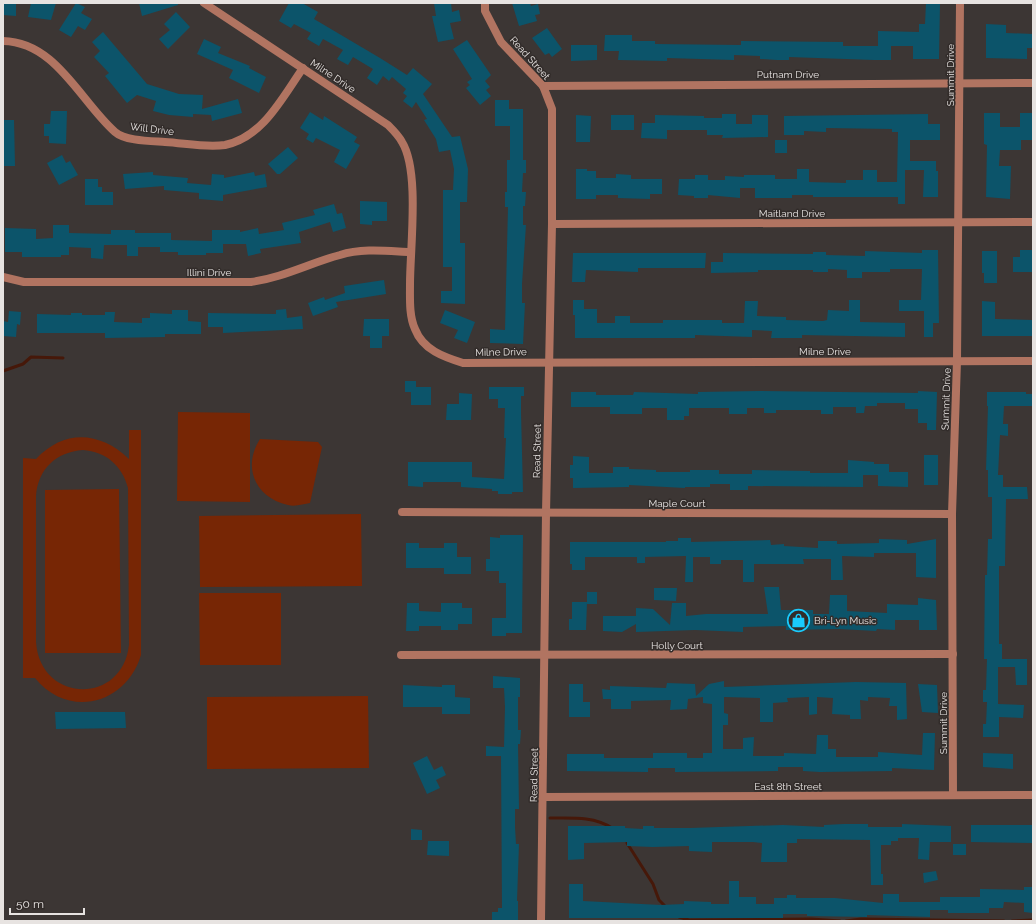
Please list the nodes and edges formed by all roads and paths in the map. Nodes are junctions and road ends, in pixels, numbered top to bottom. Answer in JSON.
{"nodes":[{"id":1,"x":204,"y":3,"type":"edge"},
{"id":2,"x":485,"y":3,"type":"edge"},
{"id":3,"x":960,"y":3,"type":"edge"},
{"id":4,"x":3,"y":41,"type":"edge"},
{"id":5,"x":303,"y":68,"type":"junction"},
{"id":6,"x":1033,"y":83,"type":"edge"},
{"id":7,"x":960,"y":84,"type":"junction"},
{"id":8,"x":543,"y":86,"type":"junction"},
{"id":9,"x":1033,"y":222,"type":"edge"},
{"id":10,"x":959,"y":223,"type":"junction"},
{"id":11,"x":552,"y":224,"type":"junction"},
{"id":12,"x":410,"y":252,"type":"junction"},
{"id":13,"x":3,"y":277,"type":"edge"},
{"id":14,"x":957,"y":361,"type":"junction"},
{"id":15,"x":1033,"y":361,"type":"edge"},
{"id":16,"x":550,"y":362,"type":"junction"},
{"id":17,"x":402,"y":512,"type":"dead end"},
{"id":18,"x":546,"y":513,"type":"junction"},
{"id":19,"x":952,"y":514,"type":"junction"},
{"id":20,"x":953,"y":654,"type":"junction"},
{"id":21,"x":401,"y":655,"type":"dead end"},
{"id":22,"x":545,"y":656,"type":"junction"},
{"id":23,"x":953,"y":795,"type":"junction"},
{"id":24,"x":1033,"y":795,"type":"edge"},
{"id":25,"x":544,"y":797,"type":"junction"},
{"id":26,"x":541,"y":921,"type":"edge"}],
"edges":[{"from":1,"to":5,"type":"street","name":"Milne Drive"},
{"from":2,"to":8,"type":"street","name":"Read Street"},
{"from":3,"to":7,"type":"street","name":"Summit Drive"},
{"from":4,"to":5,"type":"street","name":"Will Drive"},
{"from":5,"to":12,"type":"street","name":"Milne Drive"},
{"from":6,"to":7,"type":"street","name":"Putnam Drive"},
{"from":7,"to":8,"type":"street","name":"Putnam Drive"},
{"from":7,"to":10,"type":"street","name":"Summit Drive"},
{"from":8,"to":11,"type":"street","name":"Read Street"},
{"from":9,"to":10,"type":"street","name":"Maitland Drive"},
{"from":10,"to":11,"type":"street","name":"Maitland Drive"},
{"from":10,"to":14,"type":"street","name":"Summit Drive"},
{"from":11,"to":16,"type":"street","name":"Read Street"},
{"from":12,"to":13,"type":"street","name":"Illini Drive"},
{"from":12,"to":16,"type":"street","name":"Milne Drive"},
{"from":14,"to":15,"type":"street","name":"Milne Drive"},
{"from":14,"to":16,"type":"street","name":"Milne Drive"},
{"from":14,"to":19,"type":"street","name":"Summit Drive"},
{"from":16,"to":18,"type":"street","name":"Read Street"},
{"from":17,"to":18,"type":"street","name":"Maple Court"},
{"from":18,"to":19,"type":"street","name":"Maple Court"},
{"from":18,"to":22,"type":"street","name":"Read Street"},
{"from":19,"to":20,"type":"street","name":"Summit Drive"},
{"from":20,"to":22,"type":"street","name":"Holly Court"},
{"from":20,"to":23,"type":"street","name":"Summit Drive"},
{"from":21,"to":22,"type":"street","name":"Holly Court"},
{"from":22,"to":25,"type":"street","name":"Read Street"},
{"from":23,"to":24,"type":"street","name":"East 8th Street"},
{"from":23,"to":25,"type":"street","name":"East 8th Street"},
{"from":25,"to":26,"type":"street","name":"Read Street"}]}
